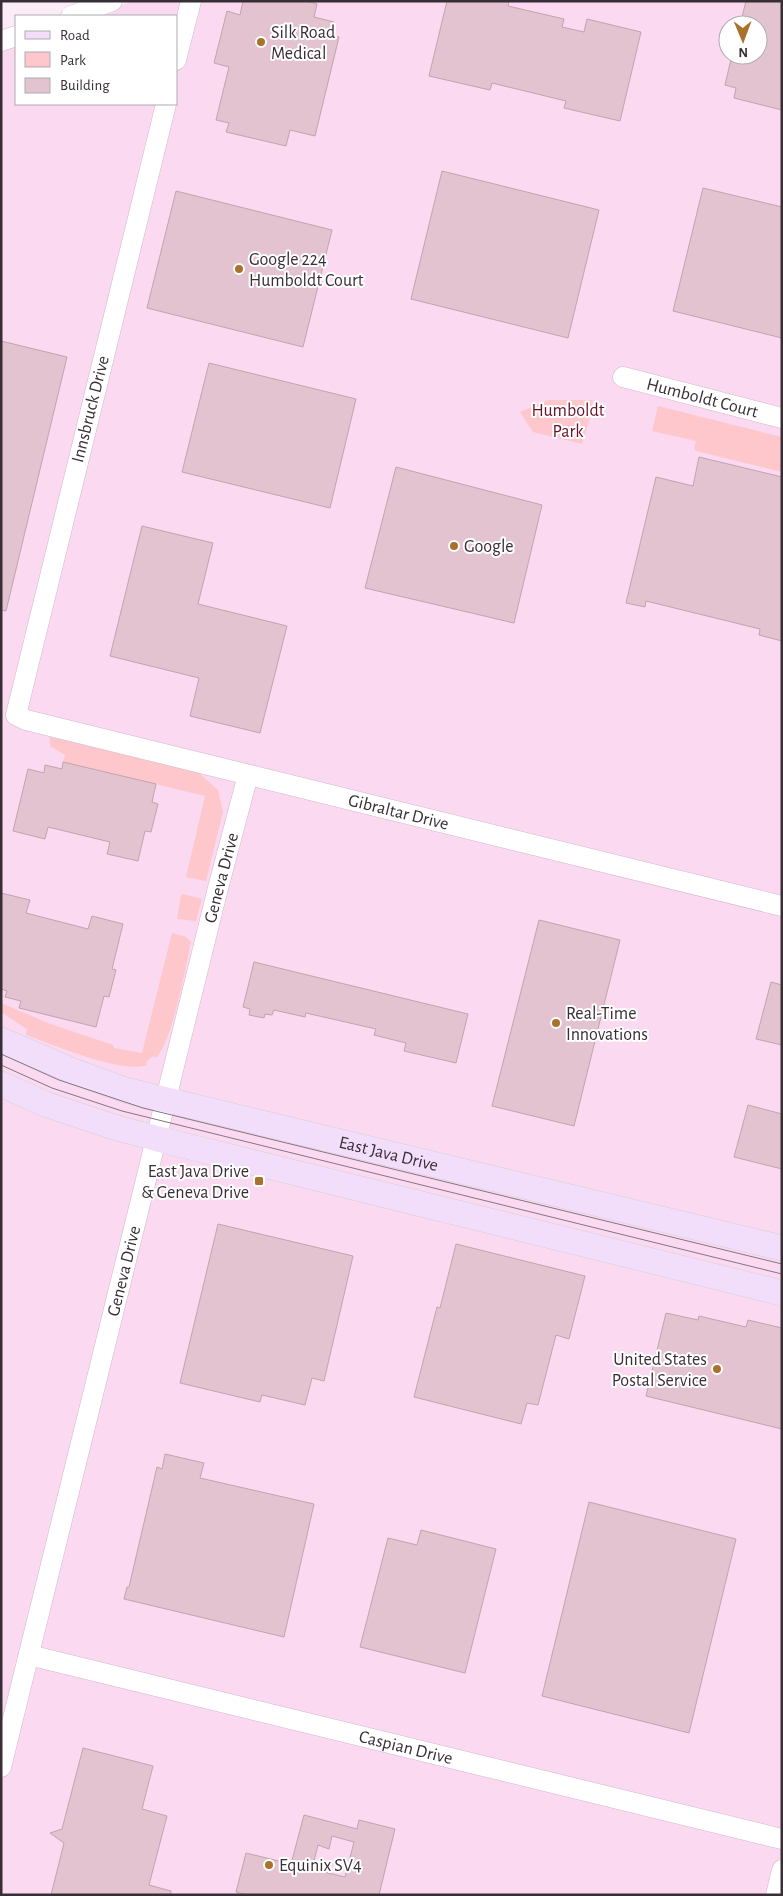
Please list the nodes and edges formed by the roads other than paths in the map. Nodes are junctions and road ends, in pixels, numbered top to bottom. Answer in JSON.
{"nodes":[{"id":1,"x":112,"y":1,"type":"edge"},
{"id":2,"x":191,"y":1,"type":"edge"},
{"id":3,"x":74,"y":15,"type":"edge"},
{"id":4,"x":15,"y":36,"type":"edge"},
{"id":5,"x":1,"y":41,"type":"edge"},
{"id":6,"x":178,"y":52,"type":"edge"},
{"id":7,"x":166,"y":105,"type":"edge"},
{"id":8,"x":623,"y":378,"type":"dead end"},
{"id":9,"x":782,"y":418,"type":"edge"},
{"id":10,"x":16,"y":715,"type":"joint"},
{"id":11,"x":248,"y":775,"type":"junction"},
{"id":12,"x":782,"y":906,"type":"edge"},
{"id":13,"x":1,"y":1040,"type":"edge"},
{"id":14,"x":1,"y":1084,"type":"edge"},
{"id":15,"x":167,"y":1099,"type":"junction"},
{"id":16,"x":158,"y":1138,"type":"junction"},
{"id":17,"x":782,"y":1248,"type":"edge"},
{"id":18,"x":782,"y":1293,"type":"edge"},
{"id":19,"x":29,"y":1655,"type":"junction"},
{"id":20,"x":1,"y":1767,"type":"edge"},
{"id":21,"x":782,"y":1839,"type":"edge"},
{"id":22,"x":782,"y":1870,"type":"edge"},
{"id":23,"x":776,"y":1895,"type":"edge"}],
"edges":[{"from":1,"to":3,"type":"street"},
{"from":2,"to":6,"type":"street"},
{"from":4,"to":5,"type":"street"},
{"from":7,"to":10,"type":"street","name":"Innsbruck Drive"},
{"from":8,"to":9,"type":"street","name":"Humboldt Court"},
{"from":10,"to":11,"type":"street","name":"Gibraltar Drive"},
{"from":11,"to":12,"type":"street","name":"Gibraltar Drive"},
{"from":11,"to":15,"type":"street","name":"Geneva Drive"},
{"from":13,"to":15,"type":"main road","name":"East Java Drive"},
{"from":14,"to":16,"type":"main road"},
{"from":15,"to":16,"type":"street","name":"Geneva Drive"},
{"from":15,"to":17,"type":"main road","name":"East Java Drive"},
{"from":16,"to":18,"type":"main road"},
{"from":16,"to":19,"type":"street","name":"Geneva Drive"},
{"from":19,"to":20,"type":"street","name":"Geneva Drive"},
{"from":19,"to":21,"type":"street","name":"Caspian Drive"},
{"from":22,"to":23,"type":"street"}]}
